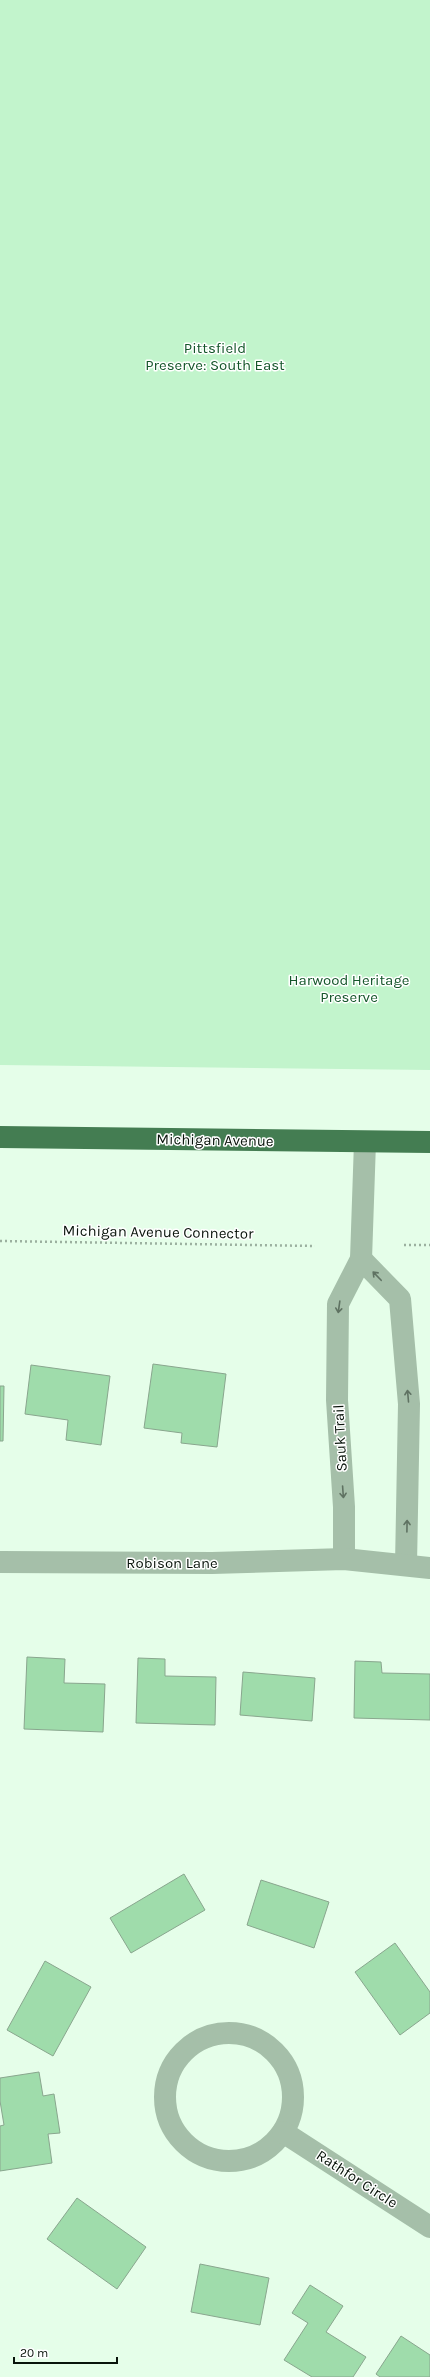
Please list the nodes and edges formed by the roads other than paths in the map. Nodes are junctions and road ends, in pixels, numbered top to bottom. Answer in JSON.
{"nodes":[{"id":1,"x":0,"y":1137,"type":"edge"},
{"id":2,"x":365,"y":1142,"type":"junction"},
{"id":3,"x":430,"y":1142,"type":"edge"},
{"id":4,"x":360,"y":1259,"type":"junction"},
{"id":5,"x":344,"y":1559,"type":"junction"},
{"id":6,"x":0,"y":1562,"type":"edge"},
{"id":7,"x":406,"y":1565,"type":"junction"},
{"id":8,"x":430,"y":1568,"type":"edge"},
{"id":9,"x":284,"y":2132,"type":"junction"},
{"id":10,"x":430,"y":2227,"type":"edge"}],
"edges":[{"from":1,"to":2,"type":"highway","name":"Michigan Avenue"},
{"from":2,"to":3,"type":"highway","name":"Michigan Avenue"},
{"from":2,"to":4,"type":"street","name":"Sauk Trail"},
{"from":4,"to":5,"type":"street","name":"Sauk Trail","one_way":true},
{"from":7,"to":4,"type":"street","one_way":true},
{"from":5,"to":6,"type":"street","name":"Robison Lane"},
{"from":5,"to":7,"type":"street"},
{"from":7,"to":8,"type":"street"},
{"from":9,"to":9,"type":"street"},
{"from":9,"to":10,"type":"street","name":"Rathfor Circle"}]}
